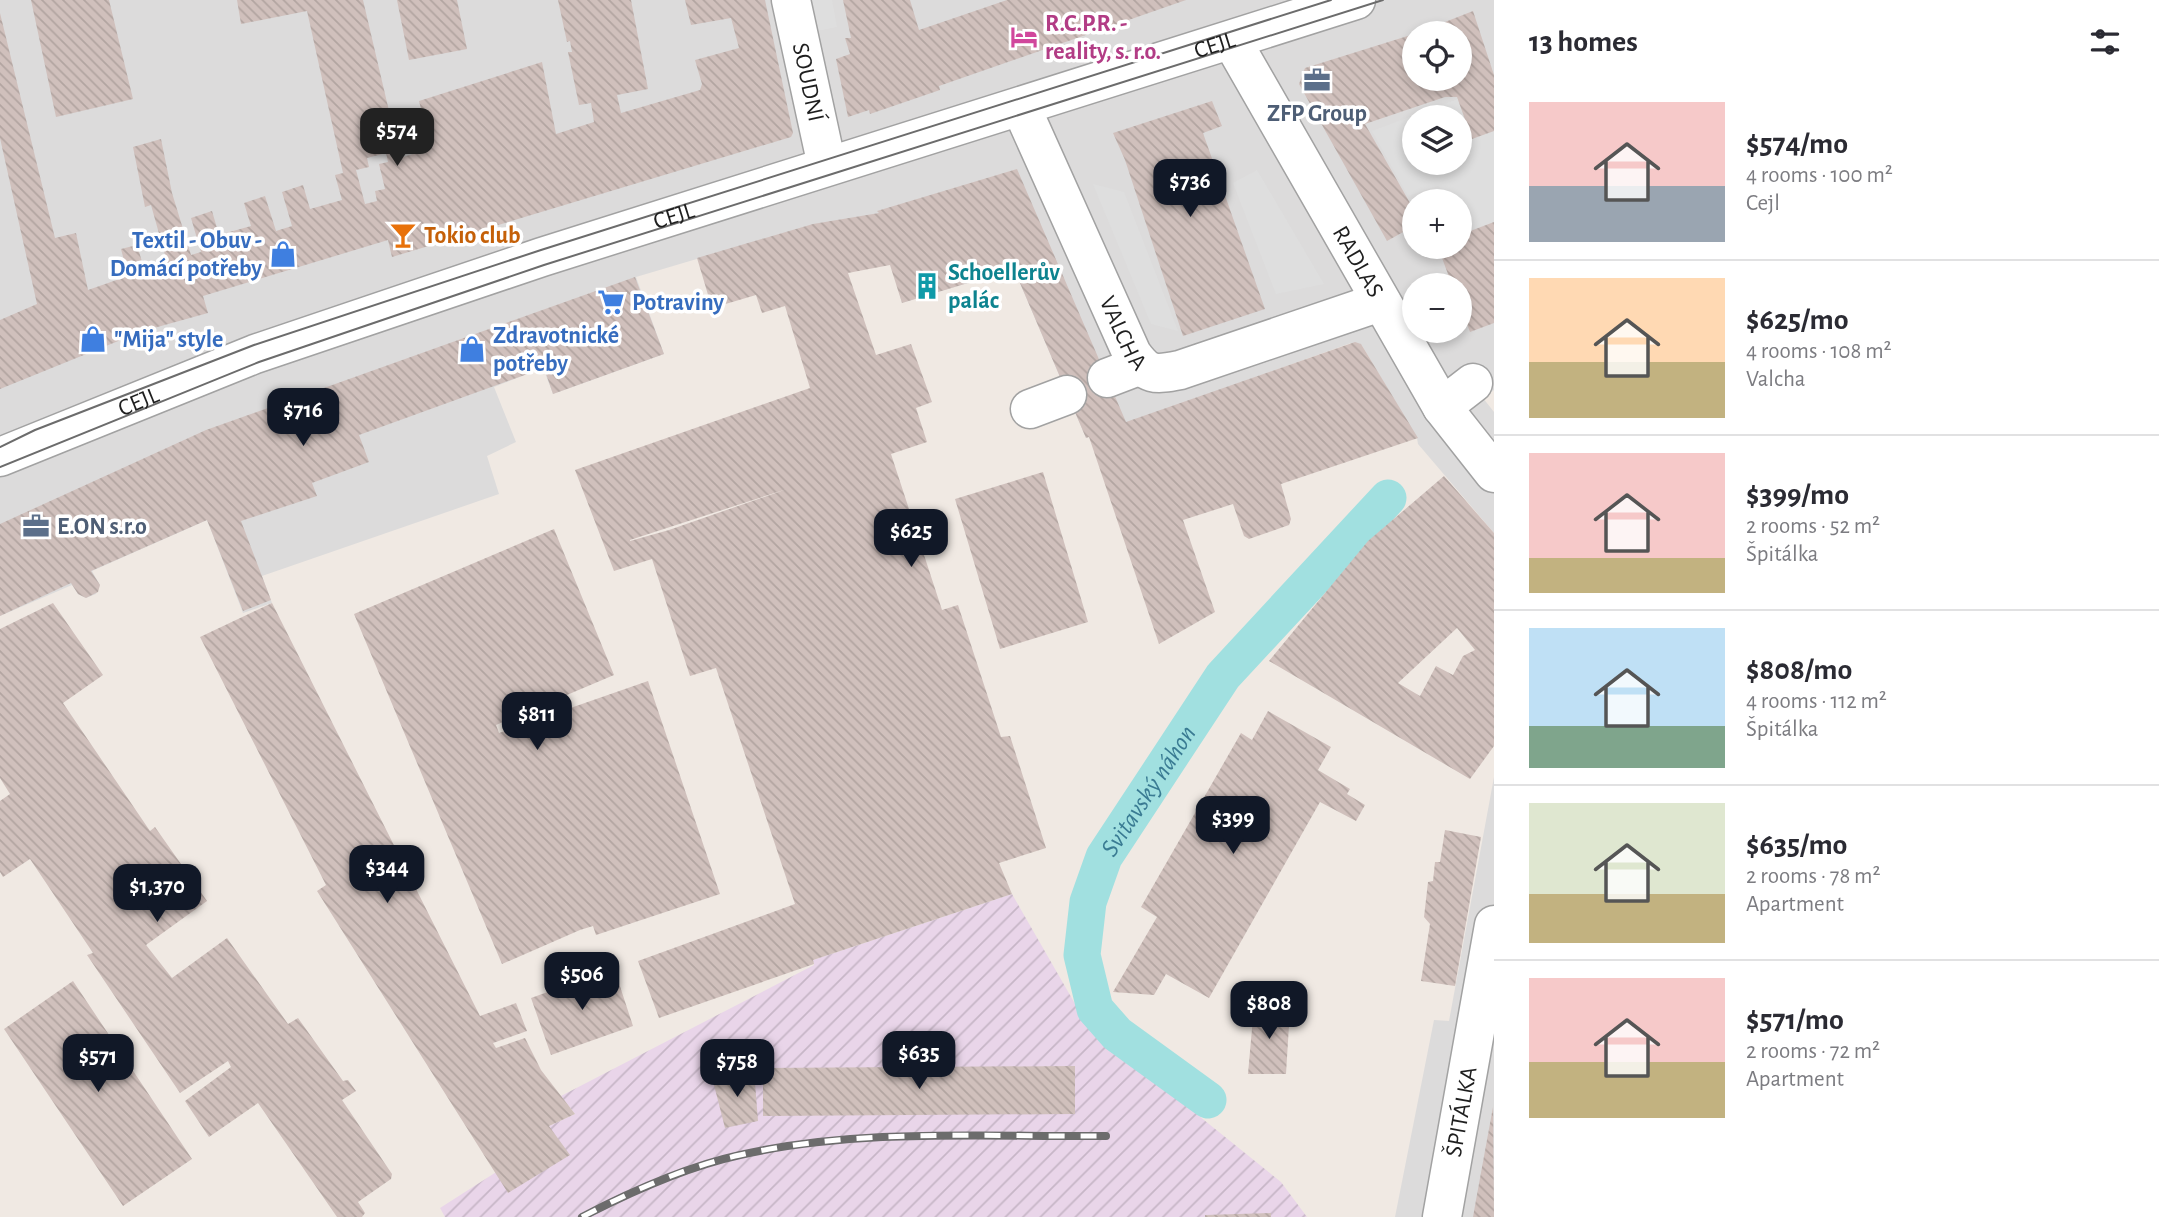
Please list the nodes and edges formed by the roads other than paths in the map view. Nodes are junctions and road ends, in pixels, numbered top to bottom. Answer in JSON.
{"nodes":[{"id":1,"x":791,"y":0,"type":"edge"},
{"id":2,"x":1356,"y":0,"type":"edge"},
{"id":3,"x":1233,"y":41,"type":"junction"},
{"id":4,"x":1021,"y":107,"type":"junction"},
{"id":5,"x":827,"y":166,"type":"junction"},
{"id":6,"x":1380,"y":302,"type":"junction"},
{"id":7,"x":1473,"y":383,"type":"dead end"},
{"id":8,"x":1067,"y":395,"type":"dead end"},
{"id":9,"x":1442,"y":407,"type":"junction"},
{"id":10,"x":1030,"y":410,"type":"dead end"},
{"id":11,"x":0,"y":457,"type":"edge"},
{"id":12,"x":1494,"y":473,"type":"edge"},
{"id":13,"x":1494,"y":925,"type":"edge"},
{"id":14,"x":1442,"y":1217,"type":"edge"}],
"edges":[{"from":1,"to":5,"type":"street","name":"SOUDNÍ"},
{"from":2,"to":3,"type":"street","name":"CEJL"},
{"from":3,"to":4,"type":"street","name":"CEJL"},
{"from":3,"to":6,"type":"street","name":"RADLAS"},
{"from":4,"to":5,"type":"street","name":"CEJL"},
{"from":4,"to":6,"type":"street","name":"VALCHA"},
{"from":5,"to":11,"type":"street","name":"CEJL"},
{"from":6,"to":9,"type":"street","name":"RADLAS"},
{"from":7,"to":9,"type":"street"},
{"from":8,"to":10,"type":"street"},
{"from":9,"to":12,"type":"street","name":"RADLAS"},
{"from":13,"to":14,"type":"street","name":"ŠPITÁLKA"}]}
